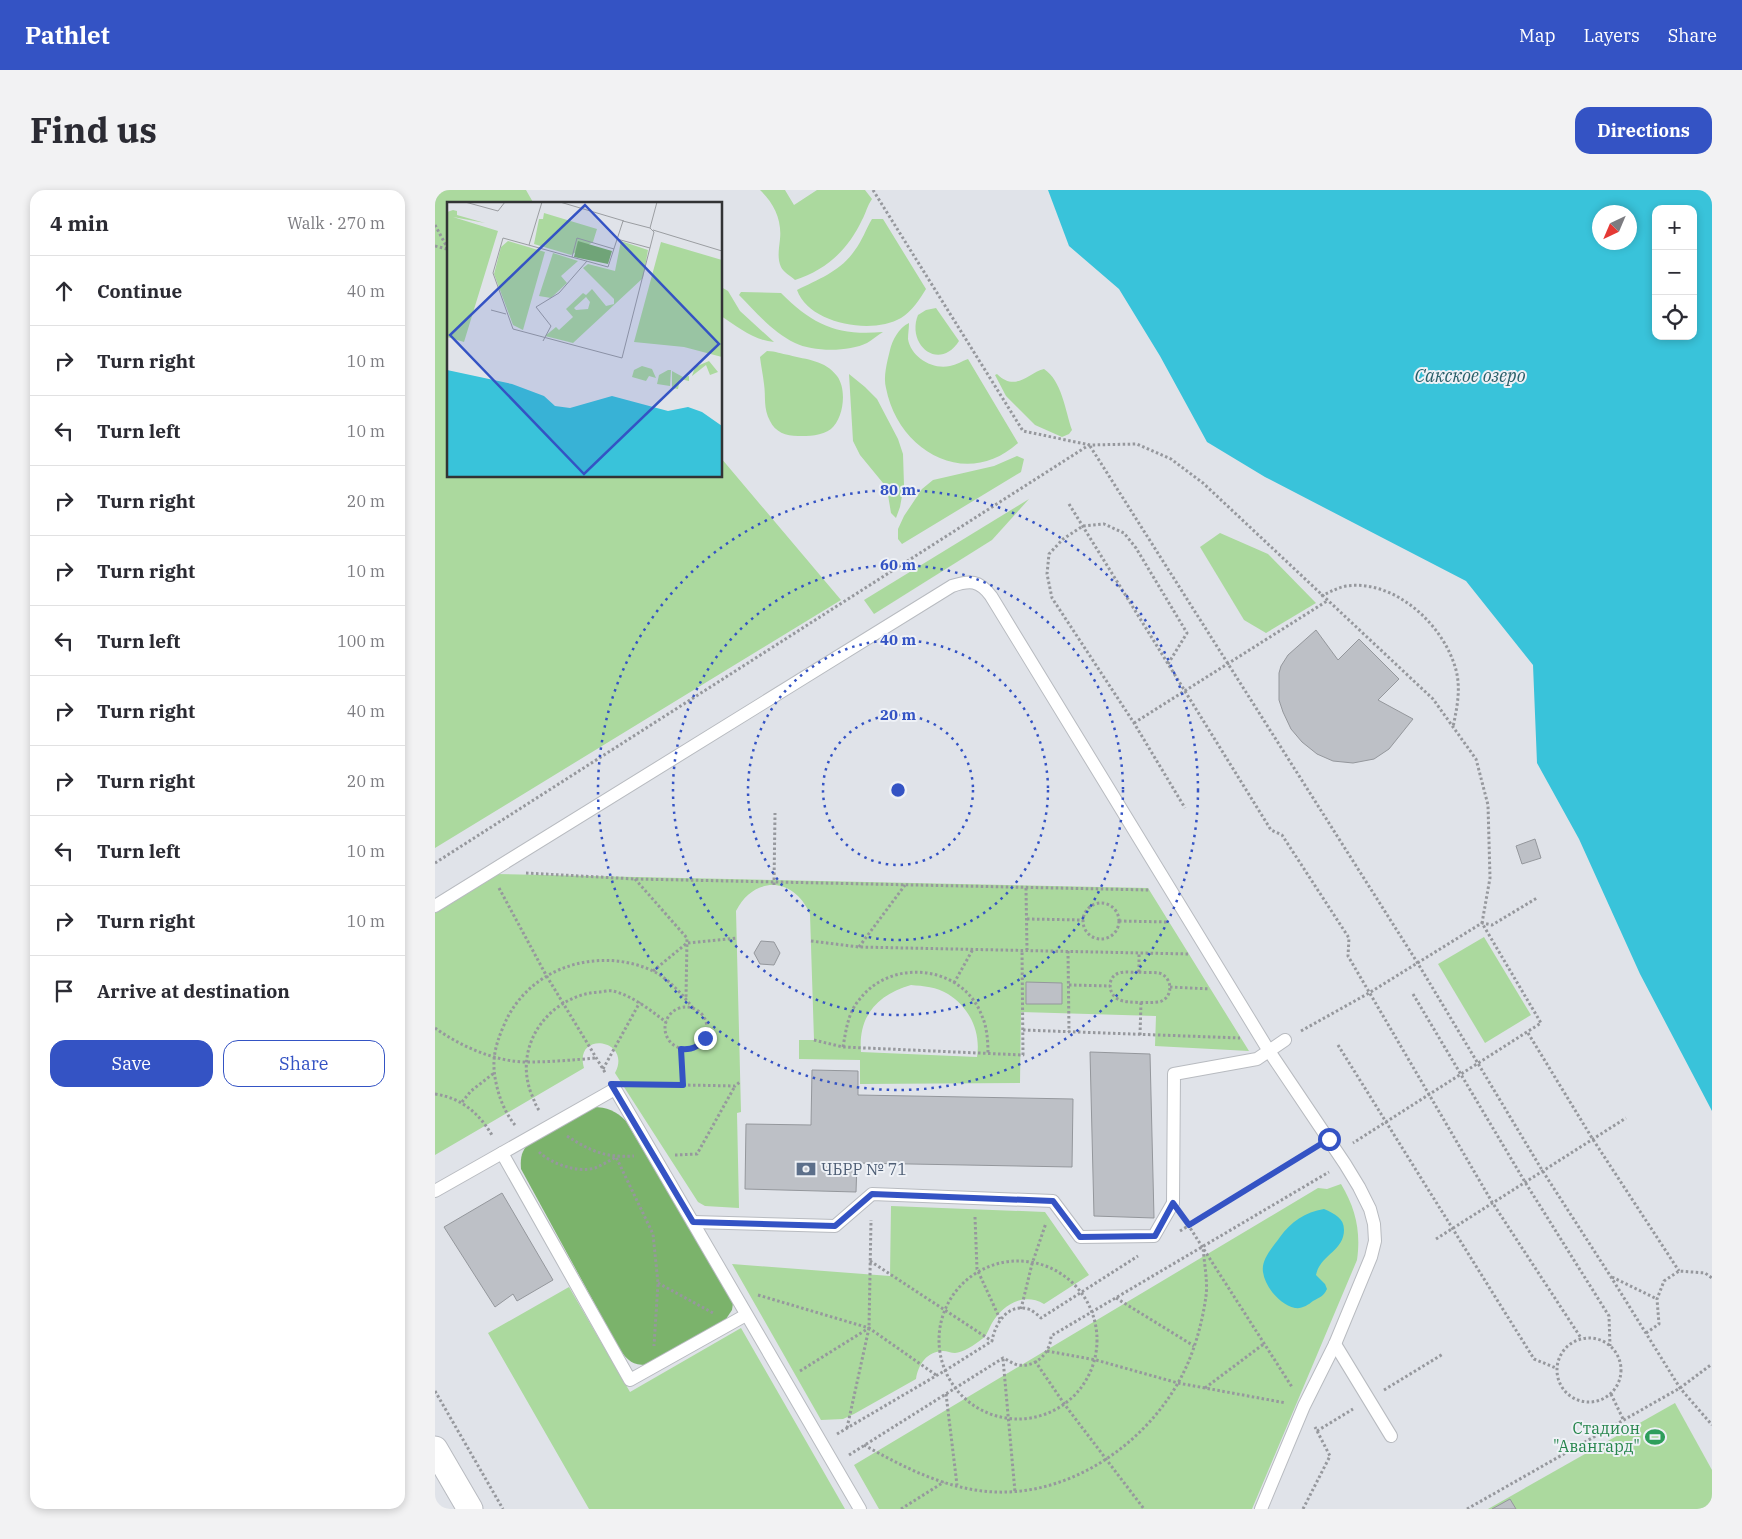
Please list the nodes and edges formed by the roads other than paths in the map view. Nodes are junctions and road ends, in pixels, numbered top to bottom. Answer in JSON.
{"nodes":[{"id":1,"x":435,"y":906,"type":"edge"},
{"id":2,"x":1285,"y":1040,"type":"road end"},
{"id":3,"x":1269,"y":1051,"type":"junction"},
{"id":4,"x":502,"y":1153,"type":"junction"},
{"id":5,"x":436,"y":1189,"type":"edge"},
{"id":6,"x":693,"y":1222,"type":"junction"},
{"id":7,"x":746,"y":1315,"type":"junction"},
{"id":8,"x":1335,"y":1344,"type":"junction"},
{"id":9,"x":1391,"y":1436,"type":"dead end"},
{"id":10,"x":435,"y":1448,"type":"edge"},
{"id":11,"x":470,"y":1509,"type":"edge"},
{"id":12,"x":860,"y":1509,"type":"edge"},
{"id":13,"x":1261,"y":1509,"type":"edge"}],
"edges":[{"from":1,"to":3,"type":"lane"},
{"from":2,"to":3,"type":"lane"},
{"from":3,"to":6,"type":"lane"},
{"from":3,"to":8,"type":"lane"},
{"from":4,"to":5,"type":"lane"},
{"from":4,"to":6,"type":"lane"},
{"from":4,"to":7,"type":"lane"},
{"from":6,"to":7,"type":"lane"},
{"from":7,"to":12,"type":"lane"},
{"from":8,"to":9,"type":"lane"},
{"from":8,"to":13,"type":"lane"},
{"from":10,"to":11,"type":"street"}]}
